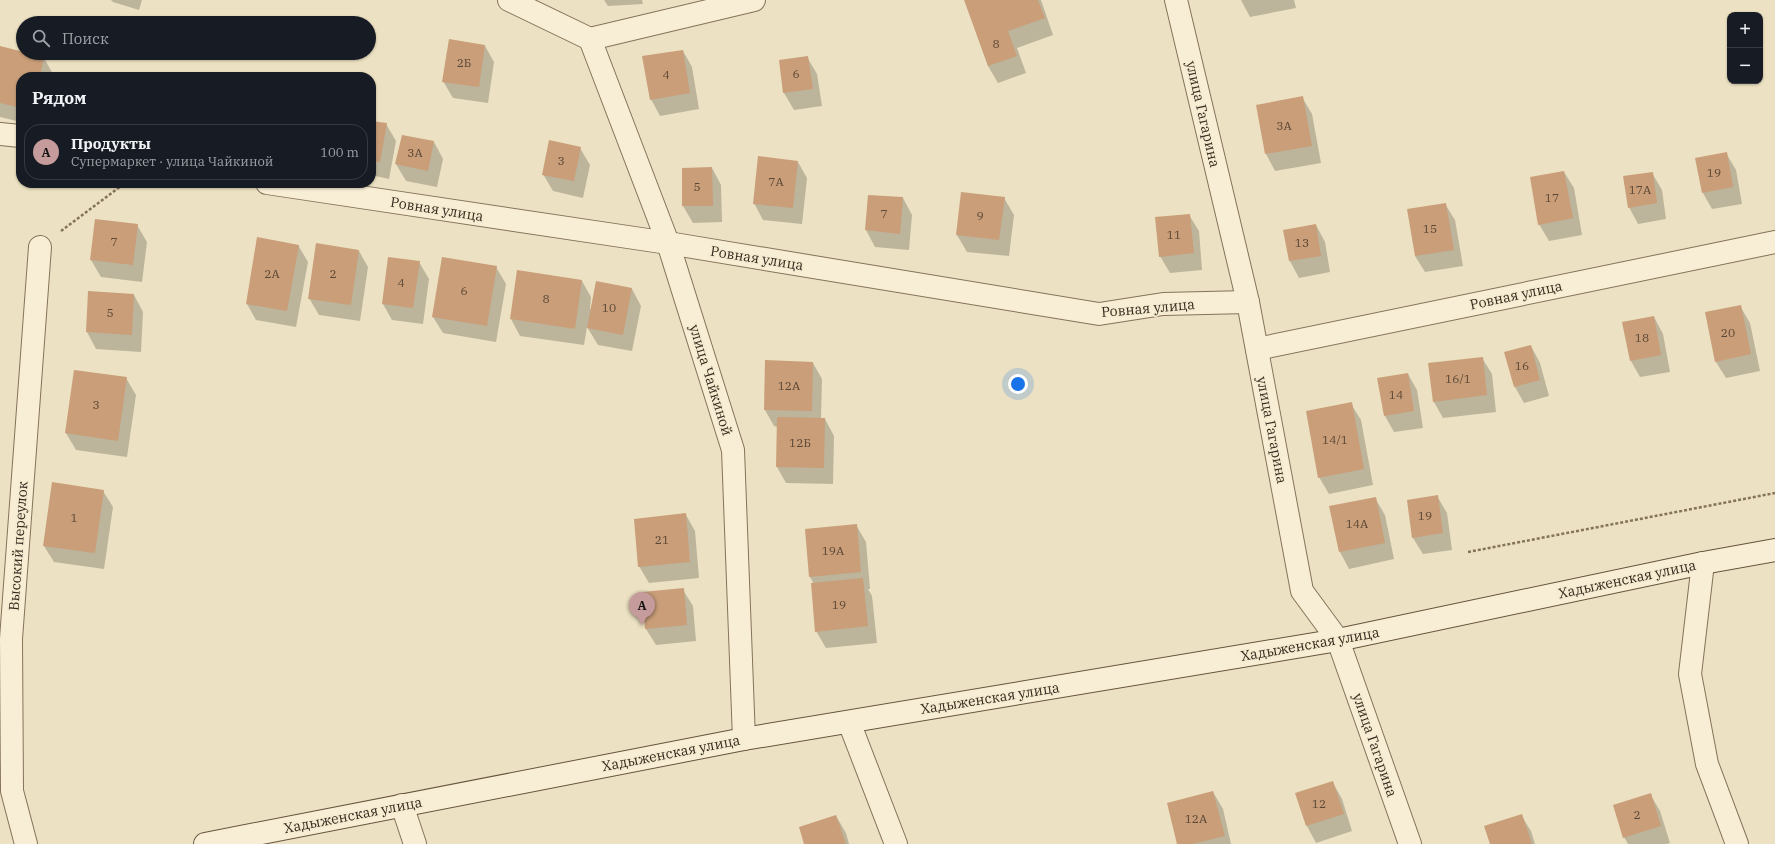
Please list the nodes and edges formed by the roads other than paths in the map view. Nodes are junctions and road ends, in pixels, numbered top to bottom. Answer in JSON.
{"nodes":[{"id":1,"x":509,"y":0,"type":"edge"},
{"id":2,"x":754,"y":0,"type":"edge"},
{"id":3,"x":1176,"y":0,"type":"edge"},
{"id":4,"x":590,"y":39,"type":"junction"},
{"id":5,"x":300,"y":188,"type":"edge"},
{"id":6,"x":1775,"y":242,"type":"edge"},
{"id":7,"x":668,"y":243,"type":"junction"},
{"id":8,"x":40,"y":247,"type":"road end"},
{"id":9,"x":1248,"y":302,"type":"junction"},
{"id":10,"x":1256,"y":348,"type":"junction"},
{"id":11,"x":1775,"y":550,"type":"edge"},
{"id":12,"x":1703,"y":563,"type":"junction"},
{"id":13,"x":1338,"y":640,"type":"junction"},
{"id":14,"x":849,"y":722,"type":"junction"},
{"id":15,"x":744,"y":739,"type":"junction"},
{"id":16,"x":402,"y":805,"type":"junction"},
{"id":17,"x":26,"y":844,"type":"edge"},
{"id":18,"x":205,"y":844,"type":"edge"},
{"id":19,"x":415,"y":844,"type":"edge"},
{"id":20,"x":896,"y":844,"type":"edge"},
{"id":21,"x":1410,"y":844,"type":"edge"},
{"id":22,"x":1736,"y":844,"type":"edge"}],
"edges":[{"from":1,"to":4,"type":"street"},
{"from":2,"to":4,"type":"street"},
{"from":3,"to":9,"type":"street","name":"улица Гагарина"},
{"from":4,"to":7,"type":"street","name":"улица Чайкиной"},
{"from":5,"to":7,"type":"street","name":"Ровная улица"},
{"from":6,"to":10,"type":"street","name":"Ровная улица"},
{"from":7,"to":9,"type":"street","name":"Ровная улица"},
{"from":7,"to":15,"type":"street","name":"улица Чайкиной"},
{"from":8,"to":17,"type":"street","name":"Высокий переулок"},
{"from":9,"to":10,"type":"street","name":"улица Гагарина"},
{"from":10,"to":13,"type":"street","name":"улица Гагарина"},
{"from":11,"to":12,"type":"street","name":"Хадыженская улица"},
{"from":12,"to":13,"type":"street","name":"Хадыженская улица"},
{"from":12,"to":22,"type":"street"},
{"from":13,"to":14,"type":"street","name":"Хадыженская улица"},
{"from":13,"to":21,"type":"street","name":"улица Гагарина"},
{"from":14,"to":15,"type":"street","name":"Хадыженская улица"},
{"from":14,"to":20,"type":"street"},
{"from":15,"to":16,"type":"street","name":"Хадыженская улица"},
{"from":16,"to":18,"type":"street","name":"Хадыженская улица"},
{"from":16,"to":19,"type":"street"}]}
